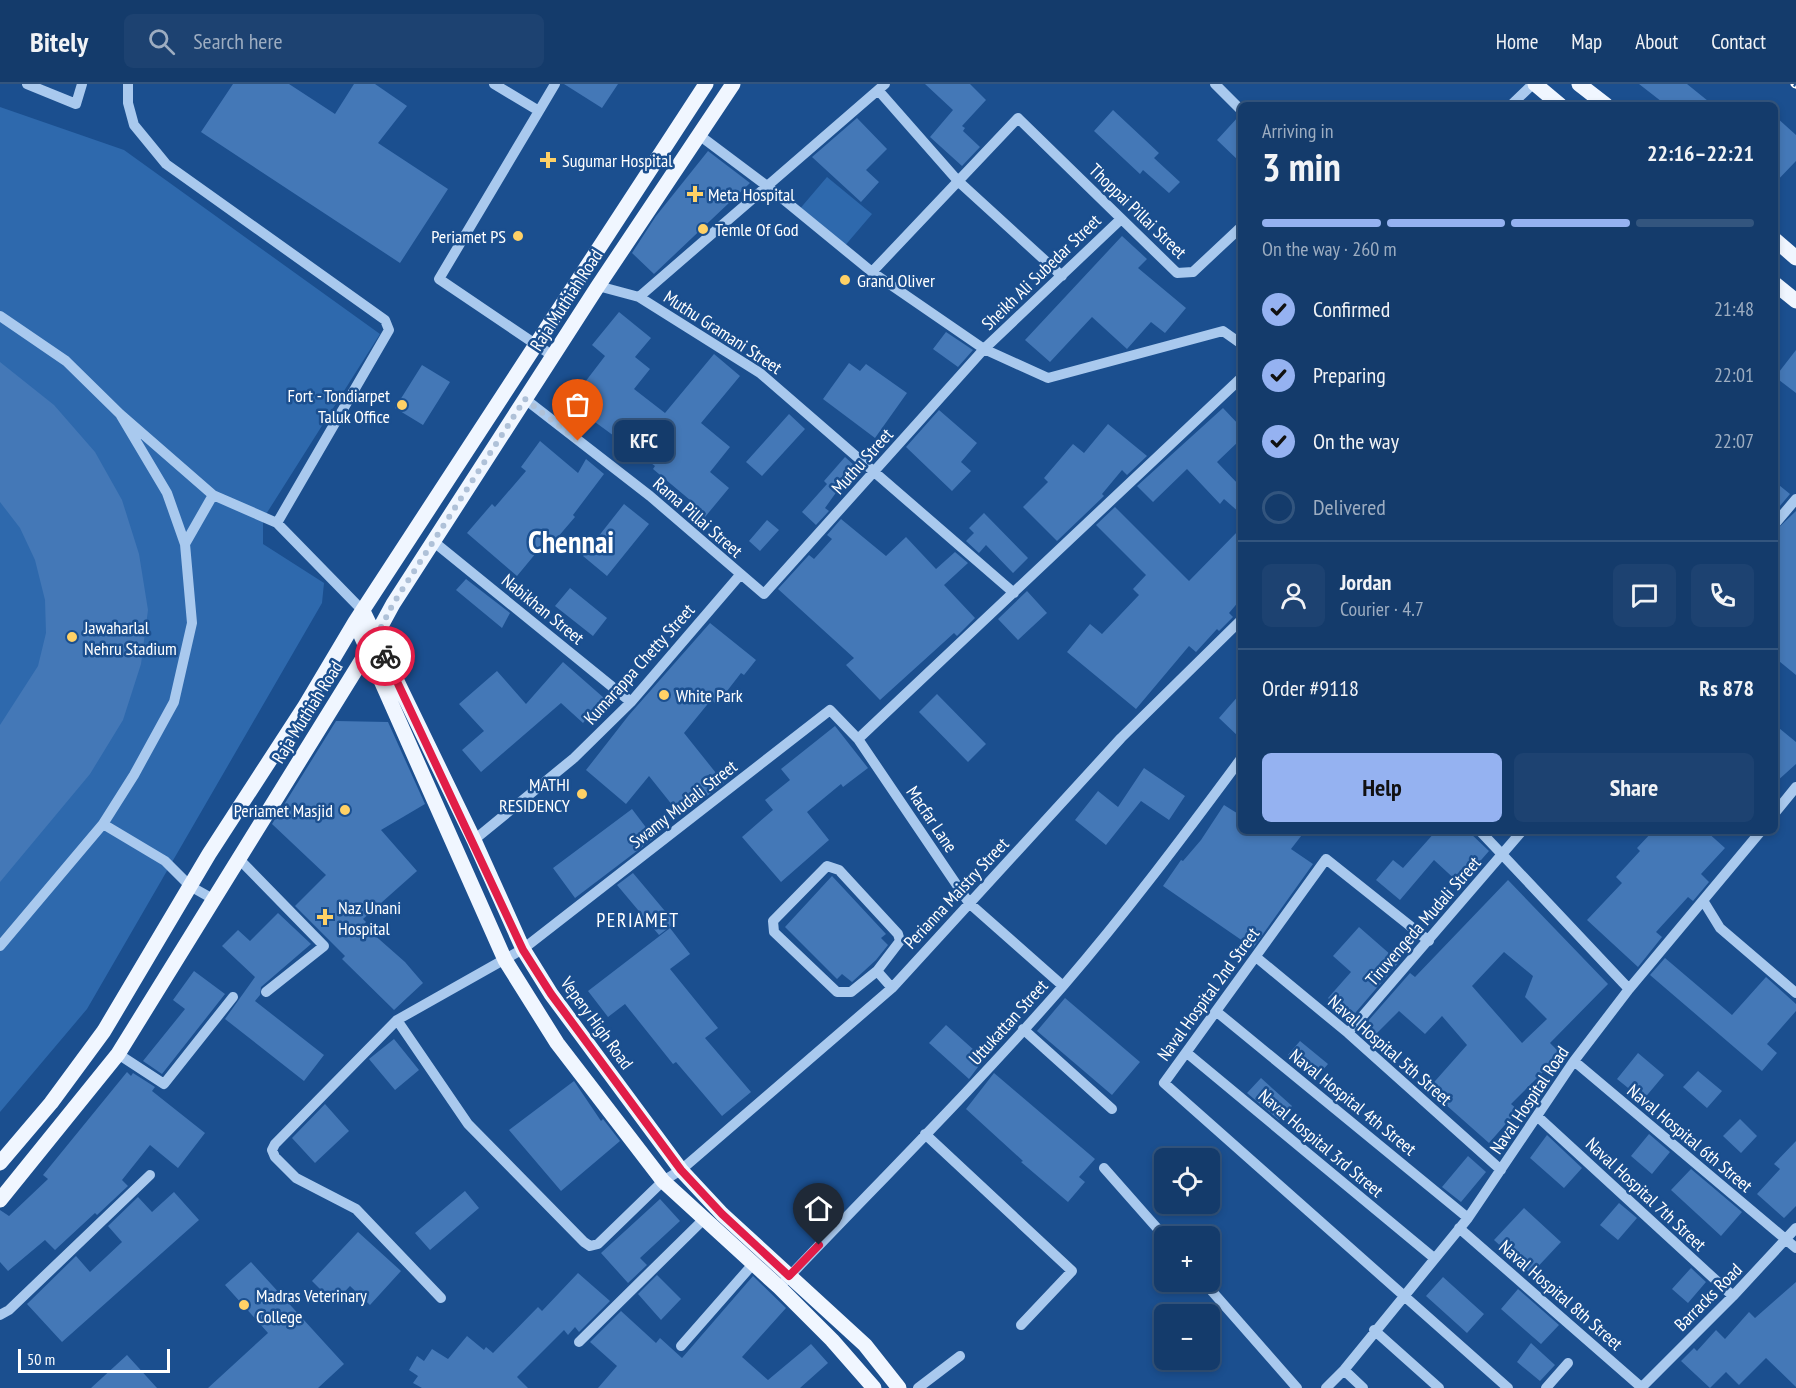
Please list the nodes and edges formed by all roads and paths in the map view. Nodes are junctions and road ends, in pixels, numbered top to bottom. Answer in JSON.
{"nodes":[{"id":1,"x":27,"y":84,"type":"edge"},
{"id":2,"x":82,"y":84,"type":"edge"},
{"id":3,"x":128,"y":84,"type":"edge"},
{"id":4,"x":494,"y":84,"type":"edge"},
{"id":5,"x":555,"y":84,"type":"edge"},
{"id":6,"x":706,"y":84,"type":"edge"},
{"id":7,"x":733,"y":84,"type":"edge"},
{"id":8,"x":1215,"y":84,"type":"edge"},
{"id":9,"x":1534,"y":84,"type":"edge"},
{"id":10,"x":1579,"y":84,"type":"edge"},
{"id":11,"x":881,"y":87,"type":"edge"},
{"id":12,"x":1514,"y":102,"type":"edge"},
{"id":13,"x":1556,"y":102,"type":"edge"},
{"id":14,"x":1602,"y":102,"type":"edge"},
{"id":15,"x":1238,"y":107,"type":"edge"},
{"id":16,"x":539,"y":111,"type":"junction"},
{"id":17,"x":699,"y":135,"type":"junction"},
{"id":18,"x":958,"y":181,"type":"junction"},
{"id":19,"x":767,"y":186,"type":"junction"},
{"id":20,"x":1121,"y":219,"type":"junction"},
{"id":21,"x":1238,"y":230,"type":"edge"},
{"id":22,"x":1778,"y":242,"type":"edge"},
{"id":23,"x":1796,"y":258,"type":"edge"},
{"id":24,"x":872,"y":272,"type":"junction"},
{"id":25,"x":1062,"y":276,"type":"junction"},
{"id":26,"x":598,"y":286,"type":"junction"},
{"id":27,"x":1778,"y":286,"type":"edge"},
{"id":28,"x":639,"y":297,"type":"junction"},
{"id":29,"x":1796,"y":301,"type":"edge"},
{"id":30,"x":0,"y":316,"type":"edge"},
{"id":31,"x":1238,"y":342,"type":"edge"},
{"id":32,"x":535,"y":346,"type":"junction"},
{"id":33,"x":984,"y":349,"type":"junction"},
{"id":34,"x":553,"y":356,"type":"junction"},
{"id":35,"x":1238,"y":381,"type":"edge"},
{"id":36,"x":525,"y":399,"type":"junction"},
{"id":37,"x":120,"y":414,"type":"junction"},
{"id":38,"x":874,"y":472,"type":"junction"},
{"id":39,"x":213,"y":495,"type":"junction"},
{"id":40,"x":1796,"y":499,"type":"edge"},
{"id":41,"x":1778,"y":520,"type":"edge"},
{"id":42,"x":277,"y":523,"type":"junction"},
{"id":43,"x":434,"y":542,"type":"junction"},
{"id":44,"x":184,"y":544,"type":"junction"},
{"id":45,"x":740,"y":574,"type":"junction"},
{"id":46,"x":1014,"y":593,"type":"junction"},
{"id":47,"x":764,"y":594,"type":"joint"},
{"id":48,"x":359,"y":617,"type":"junction"},
{"id":49,"x":1238,"y":623,"type":"edge"},
{"id":50,"x":372,"y":643,"type":"junction"},
{"id":51,"x":631,"y":702,"type":"junction"},
{"id":52,"x":858,"y":739,"type":"junction"},
{"id":53,"x":1238,"y":763,"type":"edge"},
{"id":54,"x":1796,"y":787,"type":"edge"},
{"id":55,"x":1778,"y":809,"type":"edge"},
{"id":56,"x":103,"y":824,"type":"junction"},
{"id":57,"x":1483,"y":834,"type":"edge"},
{"id":58,"x":1520,"y":834,"type":"edge"},
{"id":59,"x":1759,"y":834,"type":"edge"},
{"id":60,"x":474,"y":840,"type":"junction"},
{"id":61,"x":1502,"y":855,"type":"junction"},
{"id":62,"x":239,"y":859,"type":"junction"},
{"id":63,"x":190,"y":886,"type":"junction"},
{"id":64,"x":213,"y":899,"type":"junction"},
{"id":65,"x":1704,"y":902,"type":"junction"},
{"id":66,"x":969,"y":903,"type":"junction"},
{"id":67,"x":1429,"y":941,"type":"junction"},
{"id":68,"x":0,"y":946,"type":"edge"},
{"id":69,"x":523,"y":950,"type":"junction"},
{"id":70,"x":1256,"y":957,"type":"junction"},
{"id":71,"x":505,"y":960,"type":"junction"},
{"id":72,"x":877,"y":971,"type":"junction"},
{"id":73,"x":1063,"y":986,"type":"junction"},
{"id":74,"x":892,"y":988,"type":"junction"},
{"id":75,"x":1629,"y":989,"type":"junction"},
{"id":76,"x":266,"y":992,"type":"dead end"},
{"id":77,"x":1796,"y":993,"type":"edge"},
{"id":78,"x":233,"y":997,"type":"dead end"},
{"id":79,"x":1217,"y":1011,"type":"junction"},
{"id":80,"x":397,"y":1020,"type":"junction"},
{"id":81,"x":1023,"y":1029,"type":"junction"},
{"id":82,"x":1348,"y":1033,"type":"junction"},
{"id":83,"x":1187,"y":1053,"type":"junction"},
{"id":84,"x":118,"y":1054,"type":"junction"},
{"id":85,"x":1574,"y":1061,"type":"junction"},
{"id":86,"x":1112,"y":1109,"type":"dead end"},
{"id":87,"x":1537,"y":1116,"type":"junction"},
{"id":88,"x":925,"y":1134,"type":"junction"},
{"id":89,"x":0,"y":1163,"type":"edge"},
{"id":90,"x":1104,"y":1168,"type":"dead end"},
{"id":91,"x":681,"y":1170,"type":"junction"},
{"id":92,"x":1501,"y":1170,"type":"junction"},
{"id":93,"x":150,"y":1175,"type":"dead end"},
{"id":94,"x":663,"y":1181,"type":"junction"},
{"id":95,"x":0,"y":1200,"type":"edge"},
{"id":96,"x":1468,"y":1218,"type":"junction"},
{"id":97,"x":704,"y":1219,"type":"junction"},
{"id":98,"x":1155,"y":1226,"type":"edge"},
{"id":99,"x":1459,"y":1228,"type":"junction"},
{"id":100,"x":1796,"y":1228,"type":"edge"},
{"id":101,"x":1786,"y":1239,"type":"junction"},
{"id":102,"x":1796,"y":1248,"type":"edge"},
{"id":103,"x":1434,"y":1258,"type":"junction"},
{"id":104,"x":753,"y":1264,"type":"junction"},
{"id":105,"x":784,"y":1282,"type":"junction"},
{"id":106,"x":1213,"y":1292,"type":"edge"},
{"id":107,"x":1405,"y":1294,"type":"junction"},
{"id":108,"x":1733,"y":1296,"type":"junction"},
{"id":109,"x":441,"y":1298,"type":"dead end"},
{"id":110,"x":0,"y":1315,"type":"edge"},
{"id":111,"x":1021,"y":1324,"type":"dead end"},
{"id":112,"x":1374,"y":1330,"type":"junction"},
{"id":113,"x":579,"y":1342,"type":"dead end"},
{"id":114,"x":681,"y":1346,"type":"dead end"},
{"id":115,"x":960,"y":1356,"type":"dead end"},
{"id":116,"x":1568,"y":1363,"type":"dead end"},
{"id":117,"x":1344,"y":1370,"type":"junction"},
{"id":118,"x":874,"y":1388,"type":"edge"},
{"id":119,"x":899,"y":1388,"type":"edge"},
{"id":120,"x":918,"y":1388,"type":"edge"},
{"id":121,"x":1297,"y":1388,"type":"edge"},
{"id":122,"x":1326,"y":1388,"type":"edge"},
{"id":123,"x":1363,"y":1388,"type":"edge"},
{"id":124,"x":1439,"y":1388,"type":"edge"},
{"id":125,"x":1508,"y":1388,"type":"edge"},
{"id":126,"x":1546,"y":1388,"type":"edge"},
{"id":127,"x":1641,"y":1388,"type":"edge"}],
"edges":[{"from":1,"to":2,"type":"street"},
{"from":3,"to":42,"type":"street"},
{"from":4,"to":16,"type":"street"},
{"from":5,"to":16,"type":"street"},
{"from":6,"to":32,"type":"main road","name":"Raja Muthiah Road"},
{"from":7,"to":17,"type":"main road","name":"Raja Muthiah Road"},
{"from":8,"to":15,"type":"street"},
{"from":9,"to":12,"type":"street"},
{"from":9,"to":13,"type":"main road"},
{"from":10,"to":14,"type":"main road"},
{"from":11,"to":18,"type":"street"},
{"from":11,"to":19,"type":"street"},
{"from":16,"to":32,"type":"street"},
{"from":17,"to":19,"type":"street"},
{"from":17,"to":26,"type":"main road","name":"Raja Muthiah Road"},
{"from":18,"to":20,"type":"street","name":"Thoppai Pillai Street"},
{"from":18,"to":24,"type":"street"},
{"from":18,"to":25,"type":"street"},
{"from":19,"to":24,"type":"street"},
{"from":19,"to":28,"type":"street"},
{"from":20,"to":21,"type":"street","name":"Thoppai Pillai Street"},
{"from":20,"to":25,"type":"street","name":"Sheikh Ali Subedar Street"},
{"from":22,"to":23,"type":"main road"},
{"from":24,"to":33,"type":"street"},
{"from":25,"to":33,"type":"street","name":"Sheikh Ali Subedar Street"},
{"from":26,"to":28,"type":"street","name":"Muthu Gramani Street"},
{"from":26,"to":34,"type":"main road","name":"Raja Muthiah Road"},
{"from":27,"to":29,"type":"main road"},
{"from":28,"to":38,"type":"street","name":"Muthu Gramani Street"},
{"from":30,"to":37,"type":"street"},
{"from":31,"to":33,"type":"street"},
{"from":32,"to":34,"type":"street"},
{"from":32,"to":48,"type":"main road","name":"Raja Muthiah Road"},
{"from":33,"to":38,"type":"street","name":"Muthu Street"},
{"from":34,"to":36,"type":"main road","name":"Raja Muthiah Road"},
{"from":35,"to":46,"type":"street"},
{"from":36,"to":43,"type":"main road","name":"Raja Muthiah Road"},
{"from":36,"to":45,"type":"street","name":"Rama Pillai Street"},
{"from":37,"to":39,"type":"street"},
{"from":37,"to":44,"type":"street"},
{"from":38,"to":46,"type":"street","name":"Muthu Gramani Street"},
{"from":38,"to":47,"type":"street","name":"Muthu Street"},
{"from":39,"to":42,"type":"street"},
{"from":39,"to":44,"type":"street"},
{"from":40,"to":41,"type":"street"},
{"from":42,"to":48,"type":"street"},
{"from":43,"to":50,"type":"main road","name":"Raja Muthiah Road"},
{"from":43,"to":51,"type":"street","name":"Nabikhan Street"},
{"from":44,"to":56,"type":"street"},
{"from":45,"to":47,"type":"street","name":"Rama Pillai Street"},
{"from":45,"to":51,"type":"street","name":"Kumarappa Chetty Street"},
{"from":46,"to":52,"type":"street"},
{"from":48,"to":50,"type":"main road","name":"Vepery High Road"},
{"from":48,"to":63,"type":"main road","name":"Raja Muthiah Road"},
{"from":49,"to":66,"type":"street","name":"Perianna Maistry Street"},
{"from":50,"to":60,"type":"main road","name":"Vepery High Road"},
{"from":50,"to":62,"type":"main road","name":"Raja Muthiah Road"},
{"from":50,"to":71,"type":"main road","name":"Vepery High Road"},
{"from":51,"to":60,"type":"street","name":"Kumarappa Chetty Street"},
{"from":52,"to":66,"type":"street","name":"Macfar Lane"},
{"from":52,"to":69,"type":"street","name":"Swamy Mudali Street"},
{"from":53,"to":73,"type":"street","name":"Uttukattan Street"},
{"from":54,"to":55,"type":"street"},
{"from":56,"to":63,"type":"street"},
{"from":56,"to":68,"type":"street"},
{"from":57,"to":61,"type":"street"},
{"from":58,"to":61,"type":"street","name":"Tiruvengeda Mudali Street"},
{"from":59,"to":65,"type":"street","name":"Naval Hospital Road"},
{"from":60,"to":69,"type":"main road","name":"Vepery High Road"},
{"from":61,"to":67,"type":"street","name":"Tiruvengeda Mudali Street"},
{"from":61,"to":75,"type":"street"},
{"from":62,"to":64,"type":"main road","name":"Raja Muthiah Road"},
{"from":62,"to":76,"type":"street"},
{"from":63,"to":64,"type":"street"},
{"from":63,"to":89,"type":"main road","name":"Raja Muthiah Road"},
{"from":64,"to":84,"type":"main road","name":"Raja Muthiah Road"},
{"from":65,"to":75,"type":"street","name":"Naval Hospital Road"},
{"from":65,"to":77,"type":"street"},
{"from":66,"to":73,"type":"street","name":"Macfar Lane"},
{"from":66,"to":74,"type":"street","name":"Perianna Maistry Street"},
{"from":67,"to":70,"type":"street","name":"Naval Hospital 2nd Street"},
{"from":67,"to":82,"type":"street","name":"Tiruvengeda Mudali Street"},
{"from":69,"to":71,"type":"street"},
{"from":69,"to":91,"type":"main road","name":"Vepery High Road"},
{"from":70,"to":79,"type":"street","name":"Naval Hospital 2nd Street"},
{"from":70,"to":82,"type":"street","name":"Naval Hospital 5th Street"},
{"from":71,"to":80,"type":"street"},
{"from":71,"to":94,"type":"main road","name":"Vepery High Road"},
{"from":72,"to":72,"type":"street"},
{"from":72,"to":74,"type":"street"},
{"from":73,"to":81,"type":"street","name":"Uttukattan Street"},
{"from":74,"to":91,"type":"street","name":"Perianna Maistry Street"},
{"from":75,"to":85,"type":"street","name":"Naval Hospital Road"},
{"from":78,"to":84,"type":"street"},
{"from":79,"to":83,"type":"street","name":"Naval Hospital 2nd Street"},
{"from":79,"to":96,"type":"street","name":"Naval Hospital 4th Street"},
{"from":80,"to":94,"type":"street","name":"Perianna Maistry Street"},
{"from":80,"to":109,"type":"street"},
{"from":81,"to":86,"type":"street"},
{"from":81,"to":88,"type":"street","name":"Uttukattan Street"},
{"from":82,"to":92,"type":"street","name":"Naval Hospital 5th Street"},
{"from":83,"to":103,"type":"street","name":"Naval Hospital 3rd Street"},
{"from":83,"to":107,"type":"street","name":"Naval Hospital 2nd Street"},
{"from":84,"to":95,"type":"main road","name":"Raja Muthiah Road"},
{"from":85,"to":87,"type":"street","name":"Naval Hospital Road"},
{"from":85,"to":101,"type":"street","name":"Naval Hospital 6th Street"},
{"from":87,"to":92,"type":"street","name":"Naval Hospital Road"},
{"from":87,"to":108,"type":"street","name":"Naval Hospital 7th Street"},
{"from":88,"to":105,"type":"street","name":"Uttukattan Street"},
{"from":88,"to":111,"type":"street"},
{"from":90,"to":98,"type":"street"},
{"from":91,"to":94,"type":"street","name":"Perianna Maistry Street"},
{"from":91,"to":105,"type":"main road","name":"Vepery High Road"},
{"from":92,"to":96,"type":"street","name":"Naval Hospital Road"},
{"from":93,"to":110,"type":"street"},
{"from":94,"to":97,"type":"main road","name":"Vepery High Road"},
{"from":96,"to":99,"type":"street","name":"Naval Hospital Road"},
{"from":97,"to":104,"type":"main road","name":"Vepery High Road"},
{"from":97,"to":113,"type":"street"},
{"from":99,"to":103,"type":"street","name":"Naval Hospital Road"},
{"from":99,"to":127,"type":"street","name":"Naval Hospital 8th Street"},
{"from":100,"to":101,"type":"street","name":"Barracks Road"},
{"from":101,"to":102,"type":"street","name":"Naval Hospital 6th Street"},
{"from":101,"to":108,"type":"street","name":"Barracks Road"},
{"from":103,"to":107,"type":"street","name":"Naval Hospital Road"},
{"from":104,"to":105,"type":"main road","name":"Vepery High Road"},
{"from":104,"to":114,"type":"street"},
{"from":105,"to":118,"type":"main road","name":"Vepery High Road"},
{"from":105,"to":119,"type":"main road","name":"Vepery High Road"},
{"from":106,"to":121,"type":"street"},
{"from":107,"to":112,"type":"street","name":"Naval Hospital Road"},
{"from":107,"to":125,"type":"street"},
{"from":108,"to":127,"type":"street","name":"Barracks Road"},
{"from":112,"to":117,"type":"street","name":"Naval Hospital Road"},
{"from":112,"to":124,"type":"street"},
{"from":115,"to":120,"type":"street"},
{"from":116,"to":126,"type":"street"},
{"from":117,"to":122,"type":"street","name":"Naval Hospital Road"},
{"from":117,"to":123,"type":"street"}]}
